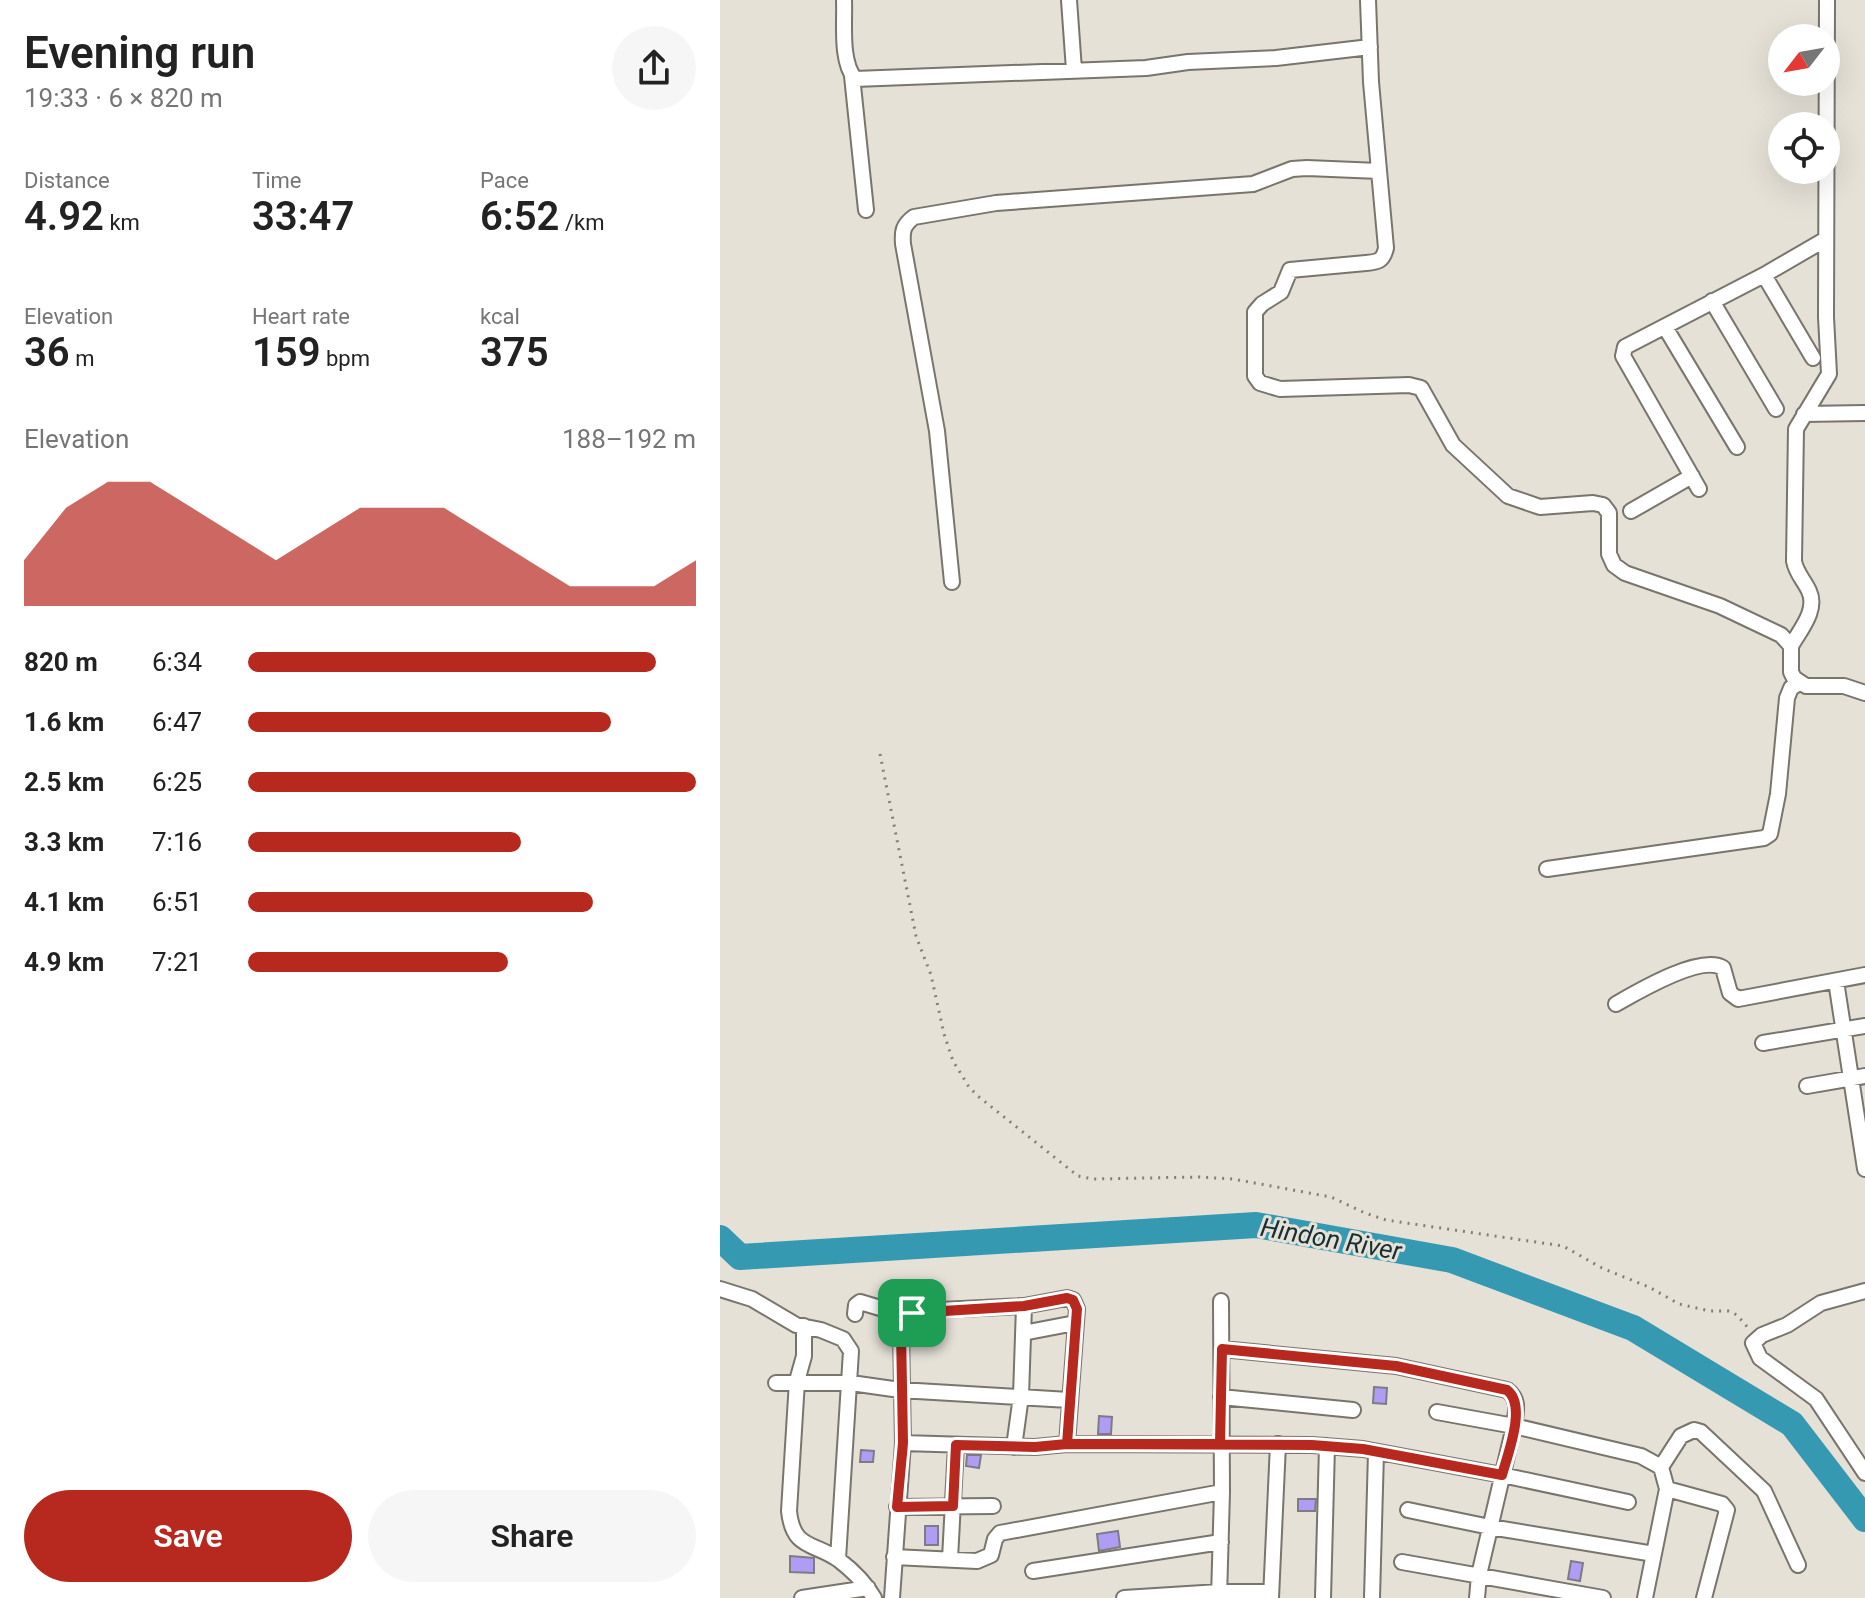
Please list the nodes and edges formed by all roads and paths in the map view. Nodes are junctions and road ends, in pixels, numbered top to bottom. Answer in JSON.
{"nodes":[{"id":1,"x":844,"y":0,"type":"edge"},
{"id":2,"x":1069,"y":0,"type":"edge"},
{"id":3,"x":1368,"y":0,"type":"edge"},
{"id":4,"x":1827,"y":0,"type":"edge"},
{"id":5,"x":1370,"y":47,"type":"junction"},
{"id":6,"x":1074,"y":70,"type":"junction"},
{"id":7,"x":852,"y":76,"type":"junction"},
{"id":8,"x":1379,"y":171,"type":"junction"},
{"id":9,"x":866,"y":210,"type":"dead end"},
{"id":10,"x":1826,"y":239,"type":"junction"},
{"id":11,"x":1764,"y":275,"type":"junction"},
{"id":12,"x":1712,"y":301,"type":"junction"},
{"id":13,"x":1665,"y":327,"type":"junction"},
{"id":14,"x":1813,"y":358,"type":"dead end"},
{"id":15,"x":1776,"y":409,"type":"dead end"},
{"id":16,"x":1865,"y":413,"type":"edge"},
{"id":17,"x":1804,"y":414,"type":"junction"},
{"id":18,"x":1737,"y":447,"type":"dead end"},
{"id":19,"x":1631,"y":511,"type":"dead end"},
{"id":20,"x":952,"y":582,"type":"dead end"},
{"id":21,"x":1791,"y":646,"type":"junction"},
{"id":22,"x":1799,"y":683,"type":"junction"},
{"id":23,"x":1865,"y":693,"type":"edge"},
{"id":24,"x":880,"y":754,"type":"dead end"},
{"id":25,"x":1547,"y":869,"type":"dead end"},
{"id":26,"x":1865,"y":975,"type":"edge"},
{"id":27,"x":1836,"y":981,"type":"junction"},
{"id":28,"x":1616,"y":1004,"type":"dead end"},
{"id":29,"x":1865,"y":1026,"type":"edge"},
{"id":30,"x":1844,"y":1030,"type":"junction"},
{"id":31,"x":1763,"y":1043,"type":"dead end"},
{"id":32,"x":1858,"y":1077,"type":"edge"},
{"id":33,"x":1807,"y":1086,"type":"dead end"},
{"id":34,"x":1862,"y":1128,"type":"edge"},
{"id":35,"x":1865,"y":1169,"type":"edge"},
{"id":36,"x":720,"y":1289,"type":"edge"},
{"id":37,"x":1865,"y":1291,"type":"edge"},
{"id":38,"x":1221,"y":1301,"type":"dead end"},
{"id":39,"x":1024,"y":1306,"type":"junction"},
{"id":40,"x":855,"y":1314,"type":"dead end"},
{"id":41,"x":907,"y":1316,"type":"junction"},
{"id":42,"x":1075,"y":1323,"type":"junction"},
{"id":43,"x":804,"y":1326,"type":"junction"},
{"id":44,"x":1023,"y":1333,"type":"junction"},
{"id":45,"x":1755,"y":1339,"type":"junction"},
{"id":46,"x":1222,"y":1349,"type":"junction"},
{"id":47,"x":797,"y":1381,"type":"junction"},
{"id":48,"x":776,"y":1383,"type":"dead end"},
{"id":49,"x":851,"y":1383,"type":"junction"},
{"id":50,"x":900,"y":1390,"type":"junction"},
{"id":51,"x":1021,"y":1396,"type":"junction"},
{"id":52,"x":1221,"y":1397,"type":"junction"},
{"id":53,"x":1069,"y":1400,"type":"junction"},
{"id":54,"x":1353,"y":1410,"type":"dead end"},
{"id":55,"x":1437,"y":1412,"type":"dead end"},
{"id":56,"x":1514,"y":1426,"type":"junction"},
{"id":57,"x":903,"y":1443,"type":"junction"},
{"id":58,"x":1067,"y":1444,"type":"junction"},
{"id":59,"x":1220,"y":1444,"type":"junction"},
{"id":60,"x":1278,"y":1444,"type":"junction"},
{"id":61,"x":956,"y":1445,"type":"junction"},
{"id":62,"x":1327,"y":1446,"type":"junction"},
{"id":63,"x":1014,"y":1447,"type":"junction"},
{"id":64,"x":1376,"y":1452,"type":"junction"},
{"id":65,"x":1661,"y":1467,"type":"junction"},
{"id":66,"x":1865,"y":1473,"type":"edge"},
{"id":67,"x":1502,"y":1475,"type":"junction"},
{"id":68,"x":1667,"y":1489,"type":"junction"},
{"id":69,"x":1222,"y":1492,"type":"junction"},
{"id":70,"x":1628,"y":1502,"type":"dead end"},
{"id":71,"x":953,"y":1506,"type":"junction"},
{"id":72,"x":993,"y":1506,"type":"dead end"},
{"id":73,"x":897,"y":1507,"type":"junction"},
{"id":74,"x":1408,"y":1510,"type":"dead end"},
{"id":75,"x":1490,"y":1527,"type":"junction"},
{"id":76,"x":1221,"y":1542,"type":"junction"},
{"id":77,"x":1654,"y":1554,"type":"junction"},
{"id":78,"x":894,"y":1557,"type":"junction"},
{"id":79,"x":838,"y":1559,"type":"junction"},
{"id":80,"x":950,"y":1559,"type":"junction"},
{"id":81,"x":1402,"y":1562,"type":"dead end"},
{"id":82,"x":1798,"y":1565,"type":"dead end"},
{"id":83,"x":1033,"y":1571,"type":"dead end"},
{"id":84,"x":1479,"y":1575,"type":"junction"},
{"id":85,"x":871,"y":1593,"type":"edge"},
{"id":86,"x":1219,"y":1595,"type":"edge"},
{"id":87,"x":1271,"y":1595,"type":"edge"},
{"id":88,"x":802,"y":1598,"type":"edge"},
{"id":89,"x":892,"y":1598,"type":"edge"},
{"id":90,"x":1124,"y":1598,"type":"edge"},
{"id":91,"x":1323,"y":1598,"type":"edge"},
{"id":92,"x":1372,"y":1598,"type":"edge"},
{"id":93,"x":1477,"y":1598,"type":"edge"},
{"id":94,"x":1603,"y":1598,"type":"edge"},
{"id":95,"x":1645,"y":1598,"type":"edge"},
{"id":96,"x":1704,"y":1598,"type":"edge"}],
"edges":[{"from":1,"to":7,"type":"street"},
{"from":2,"to":6,"type":"street"},
{"from":3,"to":5,"type":"street"},
{"from":4,"to":10,"type":"street"},
{"from":5,"to":6,"type":"street"},
{"from":5,"to":8,"type":"street"},
{"from":6,"to":7,"type":"street"},
{"from":7,"to":9,"type":"street"},
{"from":8,"to":20,"type":"street"},
{"from":8,"to":21,"type":"street"},
{"from":10,"to":11,"type":"street"},
{"from":10,"to":17,"type":"street"},
{"from":11,"to":12,"type":"street"},
{"from":11,"to":14,"type":"street"},
{"from":12,"to":13,"type":"street"},
{"from":12,"to":15,"type":"street"},
{"from":13,"to":18,"type":"street"},
{"from":13,"to":19,"type":"street"},
{"from":16,"to":17,"type":"street"},
{"from":17,"to":21,"type":"street"},
{"from":21,"to":22,"type":"street"},
{"from":22,"to":23,"type":"street"},
{"from":22,"to":25,"type":"street"},
{"from":24,"to":45,"type":"path"},
{"from":26,"to":27,"type":"street"},
{"from":27,"to":28,"type":"street"},
{"from":27,"to":30,"type":"street"},
{"from":29,"to":30,"type":"street"},
{"from":30,"to":31,"type":"street"},
{"from":30,"to":32,"type":"street"},
{"from":32,"to":33,"type":"street"},
{"from":32,"to":34,"type":"street"},
{"from":34,"to":35,"type":"street"},
{"from":36,"to":43,"type":"street"},
{"from":37,"to":45,"type":"street"},
{"from":38,"to":46,"type":"street"},
{"from":39,"to":41,"type":"street"},
{"from":39,"to":42,"type":"street"},
{"from":39,"to":44,"type":"street"},
{"from":40,"to":41,"type":"street"},
{"from":41,"to":50,"type":"street"},
{"from":42,"to":44,"type":"street"},
{"from":42,"to":53,"type":"street"},
{"from":43,"to":47,"type":"street"},
{"from":43,"to":49,"type":"street"},
{"from":44,"to":51,"type":"street"},
{"from":45,"to":66,"type":"street"},
{"from":46,"to":52,"type":"street"},
{"from":46,"to":56,"type":"street"},
{"from":47,"to":48,"type":"street"},
{"from":47,"to":49,"type":"street"},
{"from":47,"to":79,"type":"street"},
{"from":49,"to":50,"type":"street"},
{"from":49,"to":79,"type":"street"},
{"from":50,"to":51,"type":"street"},
{"from":50,"to":57,"type":"street"},
{"from":51,"to":53,"type":"street"},
{"from":51,"to":63,"type":"street"},
{"from":52,"to":54,"type":"street"},
{"from":52,"to":59,"type":"street"},
{"from":53,"to":58,"type":"street"},
{"from":55,"to":56,"type":"street"},
{"from":56,"to":65,"type":"street"},
{"from":56,"to":67,"type":"street"},
{"from":57,"to":61,"type":"street"},
{"from":57,"to":73,"type":"street"},
{"from":58,"to":59,"type":"street"},
{"from":58,"to":63,"type":"street"},
{"from":59,"to":60,"type":"street"},
{"from":59,"to":69,"type":"street"},
{"from":60,"to":62,"type":"street"},
{"from":60,"to":87,"type":"street"},
{"from":61,"to":63,"type":"street"},
{"from":61,"to":71,"type":"street"},
{"from":62,"to":64,"type":"street"},
{"from":62,"to":91,"type":"street"},
{"from":64,"to":67,"type":"street"},
{"from":64,"to":92,"type":"street"},
{"from":65,"to":68,"type":"street"},
{"from":65,"to":82,"type":"street"},
{"from":67,"to":70,"type":"street"},
{"from":67,"to":75,"type":"street"},
{"from":68,"to":77,"type":"street"},
{"from":68,"to":96,"type":"street"},
{"from":69,"to":76,"type":"street"},
{"from":69,"to":80,"type":"street"},
{"from":71,"to":72,"type":"street"},
{"from":71,"to":73,"type":"street"},
{"from":71,"to":80,"type":"street"},
{"from":73,"to":78,"type":"street"},
{"from":74,"to":75,"type":"street"},
{"from":75,"to":77,"type":"street"},
{"from":75,"to":84,"type":"street"},
{"from":76,"to":83,"type":"street"},
{"from":76,"to":86,"type":"street"},
{"from":77,"to":95,"type":"street"},
{"from":78,"to":80,"type":"street"},
{"from":78,"to":89,"type":"street"},
{"from":79,"to":85,"type":"street"},
{"from":81,"to":84,"type":"street"},
{"from":84,"to":93,"type":"street"},
{"from":84,"to":94,"type":"street"},
{"from":85,"to":88,"type":"street"},
{"from":86,"to":87,"type":"street"},
{"from":86,"to":90,"type":"street"}]}
